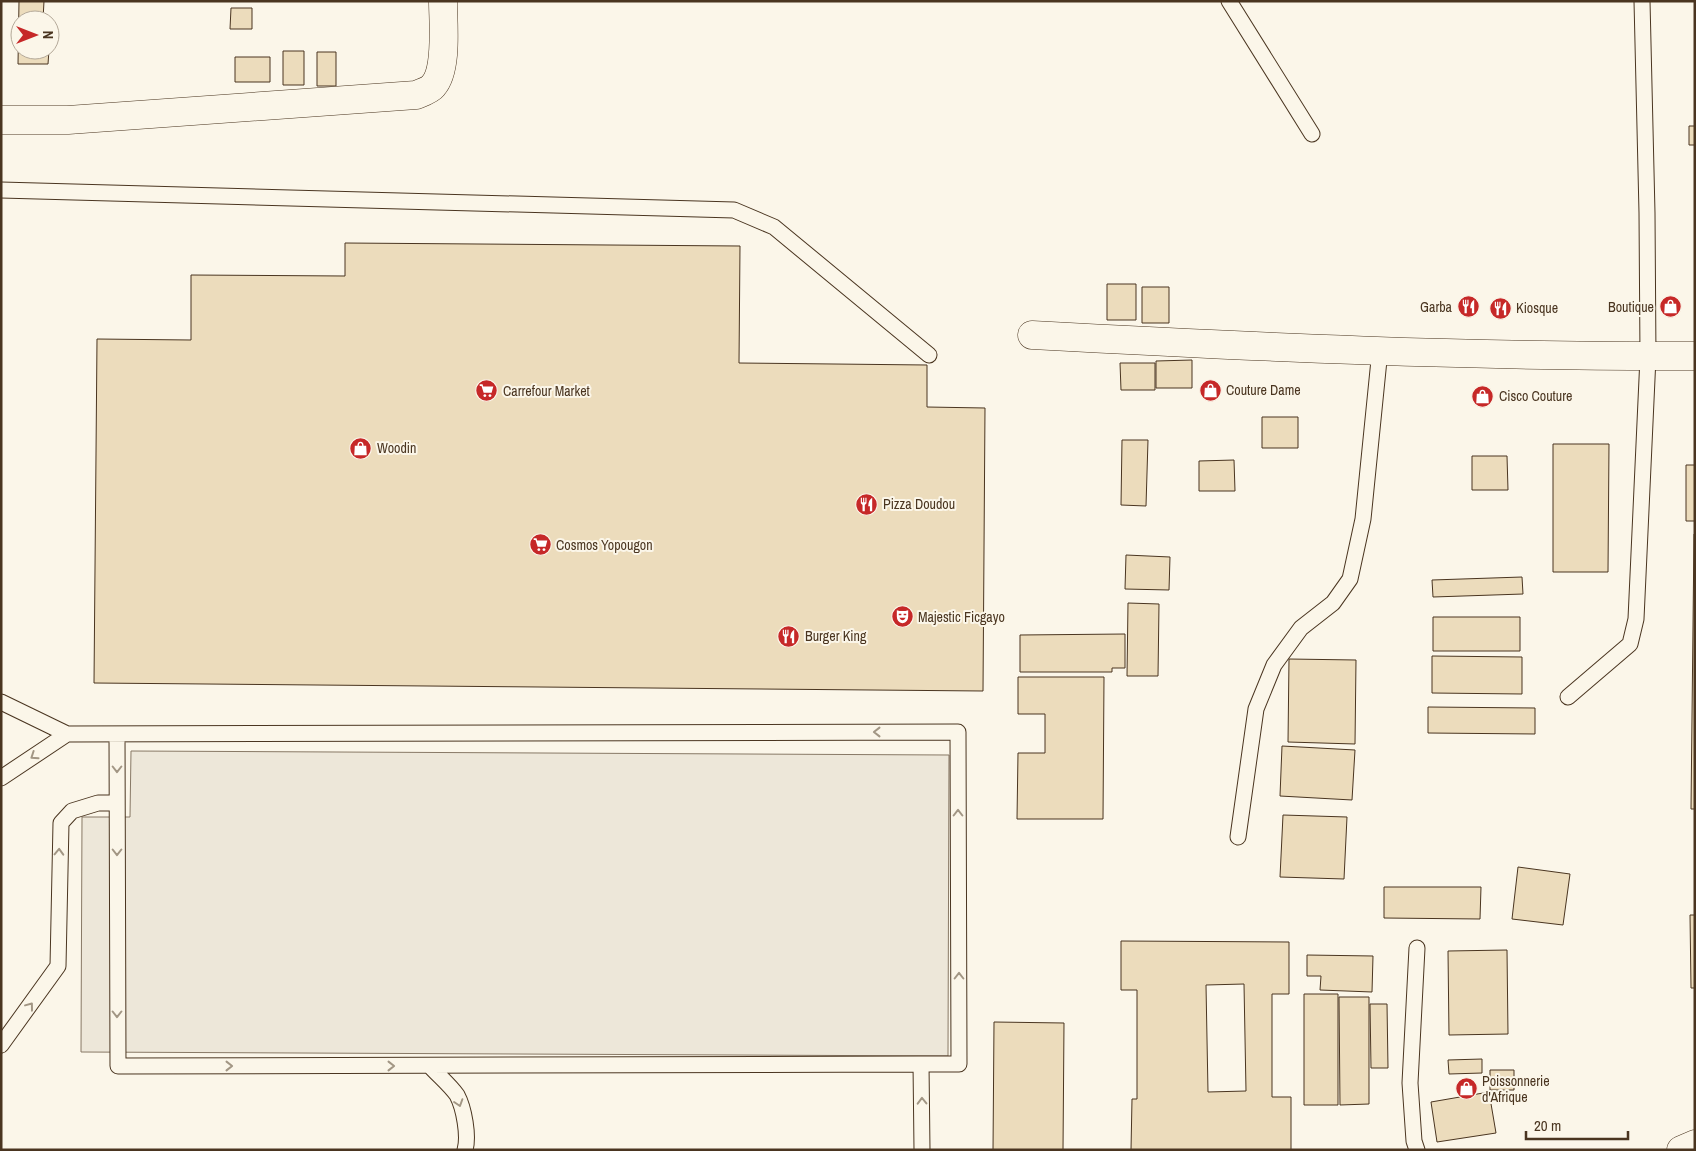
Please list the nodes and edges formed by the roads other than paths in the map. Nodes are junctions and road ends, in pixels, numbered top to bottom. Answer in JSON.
{"nodes":[{"id":1,"x":443,"y":1,"type":"edge"},
{"id":2,"x":1229,"y":1,"type":"edge"},
{"id":3,"x":1642,"y":1,"type":"edge"},
{"id":4,"x":1,"y":120,"type":"edge"},
{"id":5,"x":1312,"y":134,"type":"dead end"},
{"id":6,"x":1,"y":190,"type":"edge"},
{"id":7,"x":1032,"y":335,"type":"dead end"},
{"id":8,"x":1380,"y":350,"type":"junction"},
{"id":9,"x":929,"y":355,"type":"dead end"},
{"id":10,"x":1695,"y":356,"type":"edge"},
{"id":11,"x":1648,"y":357,"type":"junction"},
{"id":12,"x":1568,"y":697,"type":"dead end"},
{"id":13,"x":1,"y":702,"type":"edge"},
{"id":14,"x":67,"y":734,"type":"junction"},
{"id":15,"x":116,"y":734,"type":"junction"},
{"id":16,"x":1,"y":778,"type":"edge"},
{"id":17,"x":116,"y":803,"type":"junction"},
{"id":18,"x":1238,"y":837,"type":"dead end"},
{"id":19,"x":1417,"y":948,"type":"dead end"},
{"id":20,"x":1,"y":1045,"type":"edge"},
{"id":21,"x":922,"y":1064,"type":"junction"},
{"id":22,"x":430,"y":1066,"type":"junction"},
{"id":23,"x":1695,"y":1144,"type":"edge"},
{"id":24,"x":465,"y":1150,"type":"edge"},
{"id":25,"x":922,"y":1150,"type":"edge"},
{"id":26,"x":1417,"y":1150,"type":"edge"},
{"id":27,"x":1681,"y":1150,"type":"edge"}],
"edges":[{"from":1,"to":4,"type":"street"},
{"from":2,"to":5,"type":"lane"},
{"from":3,"to":11,"type":"lane"},
{"from":6,"to":9,"type":"lane"},
{"from":7,"to":8,"type":"street"},
{"from":8,"to":11,"type":"street"},
{"from":8,"to":18,"type":"lane"},
{"from":10,"to":11,"type":"street"},
{"from":11,"to":12,"type":"lane"},
{"from":13,"to":14,"type":"lane"},
{"from":14,"to":15,"type":"lane"},
{"from":14,"to":16,"type":"lane","one_way":true},
{"from":15,"to":17,"type":"lane","one_way":true},
{"from":21,"to":15,"type":"lane","one_way":true},
{"from":20,"to":17,"type":"lane","one_way":true},
{"from":17,"to":22,"type":"lane","one_way":true},
{"from":19,"to":26,"type":"lane"},
{"from":21,"to":22,"type":"lane"},
{"from":25,"to":21,"type":"lane","one_way":true},
{"from":22,"to":24,"type":"lane","one_way":true},
{"from":23,"to":27,"type":"street"}]}
